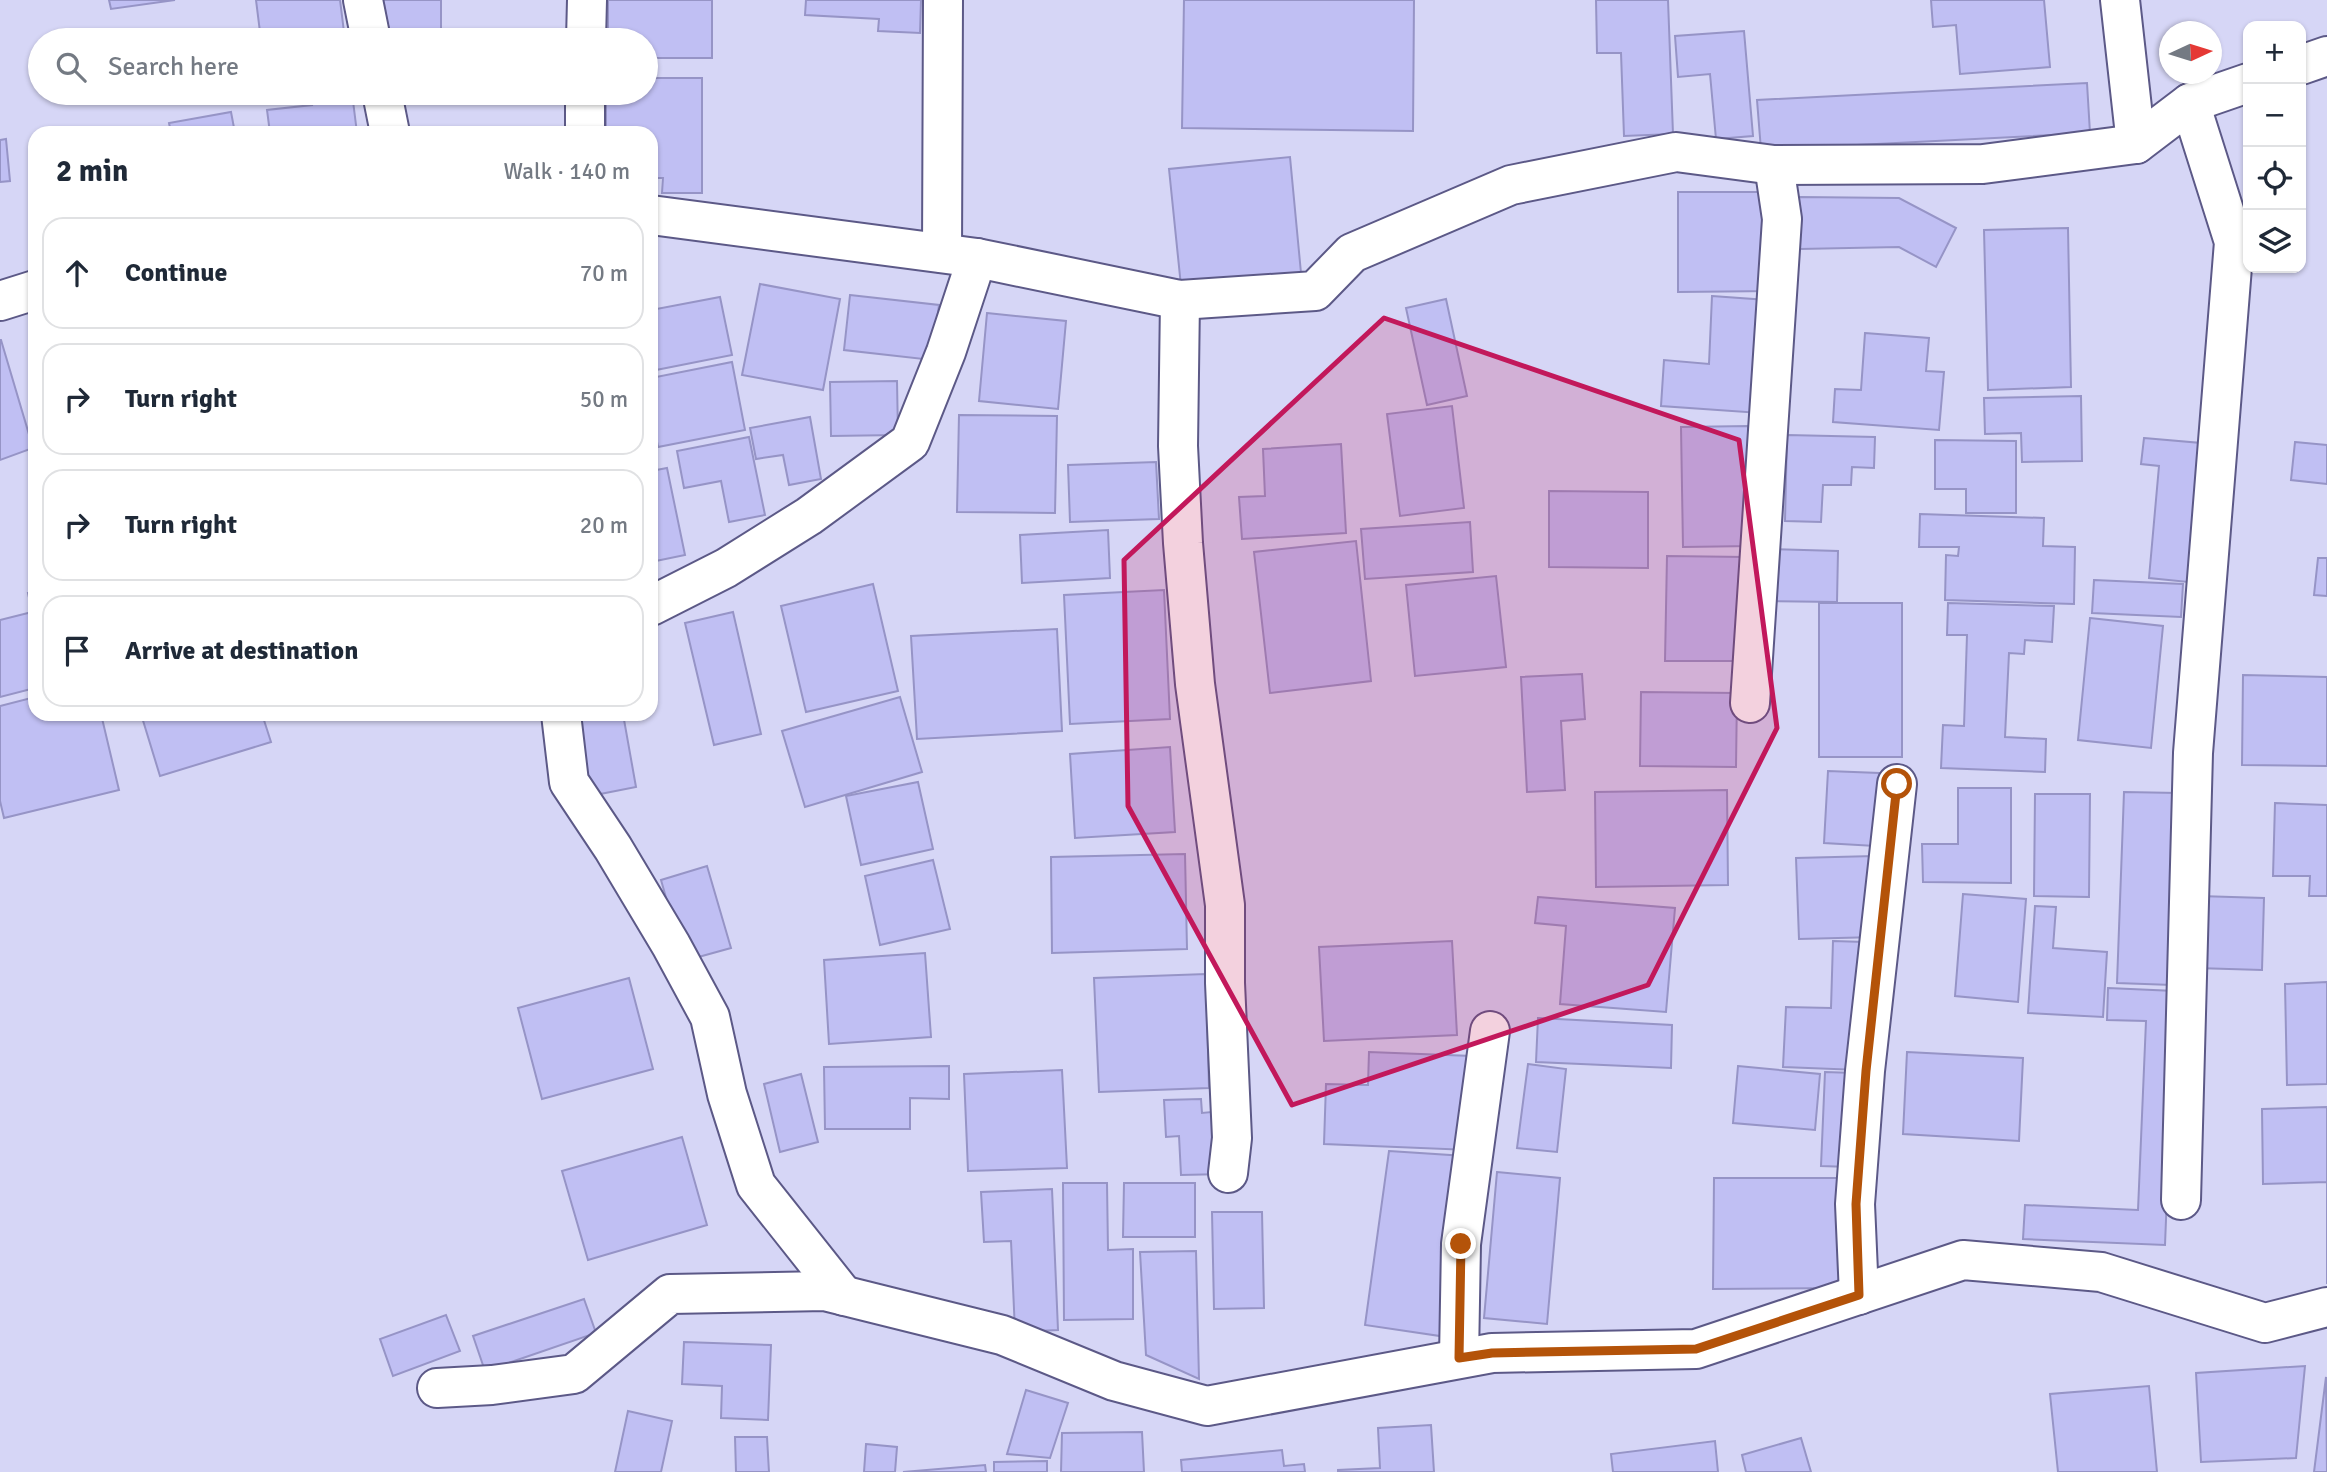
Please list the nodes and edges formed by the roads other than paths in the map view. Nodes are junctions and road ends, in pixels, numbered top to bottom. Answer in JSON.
{"nodes":[{"id":1,"x":363,"y":0,"type":"edge"},
{"id":2,"x":587,"y":0,"type":"edge"},
{"id":3,"x":943,"y":0,"type":"edge"},
{"id":4,"x":2120,"y":0,"type":"edge"},
{"id":5,"x":369,"y":28,"type":"edge"},
{"id":6,"x":586,"y":28,"type":"edge"},
{"id":7,"x":2327,"y":56,"type":"edge"},
{"id":8,"x":2306,"y":63,"type":"edge"},
{"id":9,"x":2245,"y":84,"type":"edge"},
{"id":10,"x":2190,"y":103,"type":"junction"},
{"id":11,"x":384,"y":105,"type":"edge"},
{"id":12,"x":585,"y":105,"type":"edge"},
{"id":13,"x":389,"y":126,"type":"edge"},
{"id":14,"x":585,"y":126,"type":"edge"},
{"id":15,"x":2136,"y":144,"type":"junction"},
{"id":16,"x":1774,"y":166,"type":"junction"},
{"id":17,"x":658,"y":216,"type":"edge"},
{"id":18,"x":959,"y":255,"type":"junction"},
{"id":19,"x":28,"y":292,"type":"edge"},
{"id":20,"x":1180,"y":300,"type":"junction"},
{"id":21,"x":0,"y":302,"type":"edge"},
{"id":22,"x":658,"y":602,"type":"edge"},
{"id":23,"x":1750,"y":703,"type":"dead end"},
{"id":24,"x":562,"y":721,"type":"edge"},
{"id":25,"x":1897,"y":784,"type":"dead end"},
{"id":26,"x":1490,"y":1031,"type":"dead end"},
{"id":27,"x":1228,"y":1173,"type":"dead end"},
{"id":28,"x":2181,"y":1200,"type":"dead end"},
{"id":29,"x":1859,"y":1295,"type":"junction"},
{"id":30,"x":844,"y":1296,"type":"junction"},
{"id":31,"x":2327,"y":1307,"type":"edge"},
{"id":32,"x":1459,"y":1358,"type":"junction"},
{"id":33,"x":437,"y":1388,"type":"dead end"}],
"edges":[{"from":1,"to":5,"type":"street"},
{"from":2,"to":6,"type":"street"},
{"from":3,"to":18,"type":"street"},
{"from":4,"to":15,"type":"street"},
{"from":7,"to":8,"type":"street"},
{"from":9,"to":10,"type":"street"},
{"from":10,"to":15,"type":"street"},
{"from":10,"to":28,"type":"street"},
{"from":11,"to":13,"type":"street"},
{"from":12,"to":14,"type":"street"},
{"from":15,"to":16,"type":"street"},
{"from":16,"to":20,"type":"street"},
{"from":16,"to":23,"type":"street"},
{"from":17,"to":18,"type":"street"},
{"from":18,"to":20,"type":"street"},
{"from":18,"to":22,"type":"street"},
{"from":19,"to":21,"type":"street"},
{"from":20,"to":27,"type":"street"},
{"from":24,"to":30,"type":"street"},
{"from":25,"to":29,"type":"street"},
{"from":26,"to":32,"type":"street"},
{"from":29,"to":31,"type":"street"},
{"from":29,"to":32,"type":"street"},
{"from":30,"to":32,"type":"street"},
{"from":30,"to":33,"type":"street"}]}
